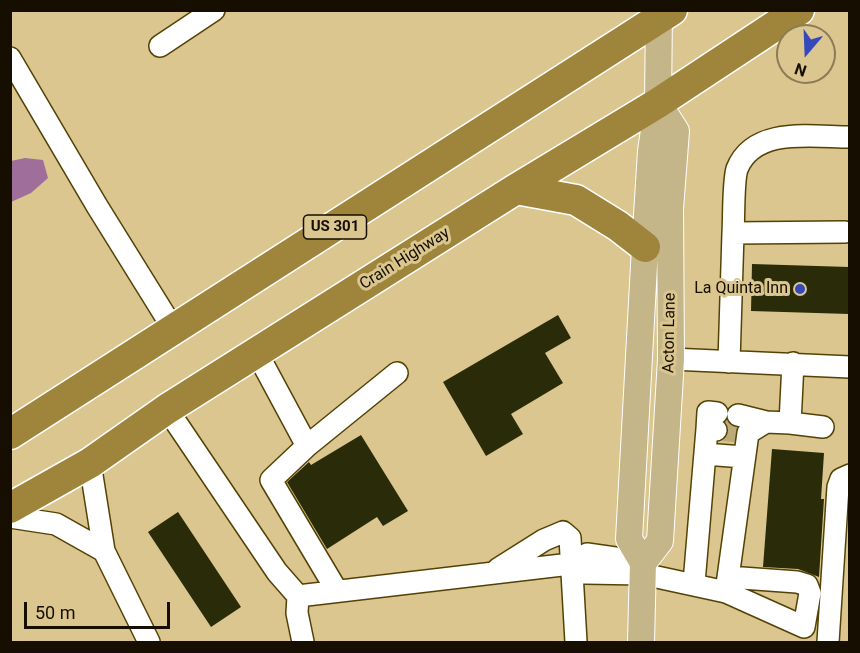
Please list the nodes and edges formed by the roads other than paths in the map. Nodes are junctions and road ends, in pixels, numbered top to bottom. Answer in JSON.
{"nodes":[{"id":1,"x":214,"y":10,"type":"edge"},
{"id":2,"x":799,"y":10,"type":"edge"},
{"id":3,"x":663,"y":13,"type":"edge"},
{"id":4,"x":160,"y":46,"type":"dead end"},
{"id":5,"x":10,"y":58,"type":"edge"},
{"id":6,"x":658,"y":103,"type":"junction"},
{"id":7,"x":849,"y":137,"type":"edge"},
{"id":8,"x":516,"y":189,"type":"junction"},
{"id":9,"x":845,"y":232,"type":"dead end"},
{"id":10,"x":733,"y":233,"type":"junction"},
{"id":11,"x":645,"y":248,"type":"junction"},
{"id":12,"x":174,"y":330,"type":"junction"},
{"id":13,"x":257,"y":353,"type":"junction"},
{"id":14,"x":670,"y":359,"type":"junction"},
{"id":15,"x":729,"y":362,"type":"junction"},
{"id":16,"x":793,"y":363,"type":"junction"},
{"id":17,"x":849,"y":367,"type":"edge"},
{"id":18,"x":397,"y":373,"type":"dead end"},
{"id":19,"x":167,"y":409,"type":"junction"},
{"id":20,"x":790,"y":423,"type":"junction"},
{"id":21,"x":713,"y":424,"type":"dead end"},
{"id":22,"x":823,"y":427,"type":"dead end"},
{"id":23,"x":10,"y":434,"type":"edge"},
{"id":24,"x":307,"y":446,"type":"junction"},
{"id":25,"x":705,"y":454,"type":"junction"},
{"id":26,"x":743,"y":457,"type":"junction"},
{"id":27,"x":90,"y":463,"type":"junction"},
{"id":28,"x":849,"y":475,"type":"edge"},
{"id":29,"x":10,"y":508,"type":"edge"},
{"id":30,"x":10,"y":517,"type":"edge"},
{"id":31,"x":104,"y":551,"type":"junction"},
{"id":32,"x":575,"y":563,"type":"junction"},
{"id":33,"x":643,"y":569,"type":"junction"},
{"id":34,"x":495,"y":571,"type":"junction"},
{"id":35,"x":694,"y":583,"type":"junction"},
{"id":36,"x":338,"y":591,"type":"junction"},
{"id":37,"x":298,"y":596,"type":"junction"},
{"id":38,"x":149,"y":642,"type":"edge"},
{"id":39,"x":303,"y":642,"type":"edge"},
{"id":40,"x":576,"y":642,"type":"edge"},
{"id":41,"x":641,"y":642,"type":"edge"},
{"id":42,"x":828,"y":642,"type":"edge"}],
"edges":[{"from":1,"to":4,"type":"street"},
{"from":2,"to":6,"type":"highway","name":"Crain Highway"},
{"from":3,"to":6,"type":"main road","name":"Acton Lane"},
{"from":3,"to":12,"type":"highway","number":"US 301"},
{"from":5,"to":12,"type":"street"},
{"from":6,"to":8,"type":"highway","name":"Crain Highway"},
{"from":6,"to":11,"type":"main road","name":"Acton Lane"},
{"from":6,"to":14,"type":"main road","name":"Acton Lane"},
{"from":7,"to":10,"type":"street"},
{"from":8,"to":11,"type":"highway"},
{"from":8,"to":13,"type":"highway","name":"Crain Highway"},
{"from":9,"to":10,"type":"street"},
{"from":10,"to":15,"type":"street"},
{"from":11,"to":33,"type":"main road","name":"Acton Lane"},
{"from":12,"to":23,"type":"highway","number":"US 301"},
{"from":13,"to":19,"type":"highway","name":"Crain Highway"},
{"from":13,"to":24,"type":"street"},
{"from":14,"to":15,"type":"street"},
{"from":14,"to":33,"type":"main road","name":"Acton Lane"},
{"from":15,"to":16,"type":"street"},
{"from":16,"to":17,"type":"street"},
{"from":16,"to":20,"type":"street"},
{"from":18,"to":24,"type":"street"},
{"from":19,"to":27,"type":"highway","name":"Crain Highway"},
{"from":19,"to":37,"type":"street"},
{"from":20,"to":22,"type":"street"},
{"from":20,"to":26,"type":"street"},
{"from":21,"to":25,"type":"street"},
{"from":24,"to":36,"type":"street"},
{"from":25,"to":26,"type":"street"},
{"from":25,"to":35,"type":"street"},
{"from":26,"to":35,"type":"street"},
{"from":27,"to":29,"type":"highway","name":"Crain Highway"},
{"from":27,"to":31,"type":"street"},
{"from":28,"to":42,"type":"street"},
{"from":30,"to":31,"type":"street"},
{"from":31,"to":38,"type":"street"},
{"from":32,"to":33,"type":"street"},
{"from":32,"to":34,"type":"street"},
{"from":32,"to":34,"type":"street"},
{"from":32,"to":40,"type":"street"},
{"from":33,"to":35,"type":"street"},
{"from":33,"to":41,"type":"main road"},
{"from":34,"to":36,"type":"street"},
{"from":36,"to":37,"type":"street"},
{"from":37,"to":39,"type":"street"}]}
